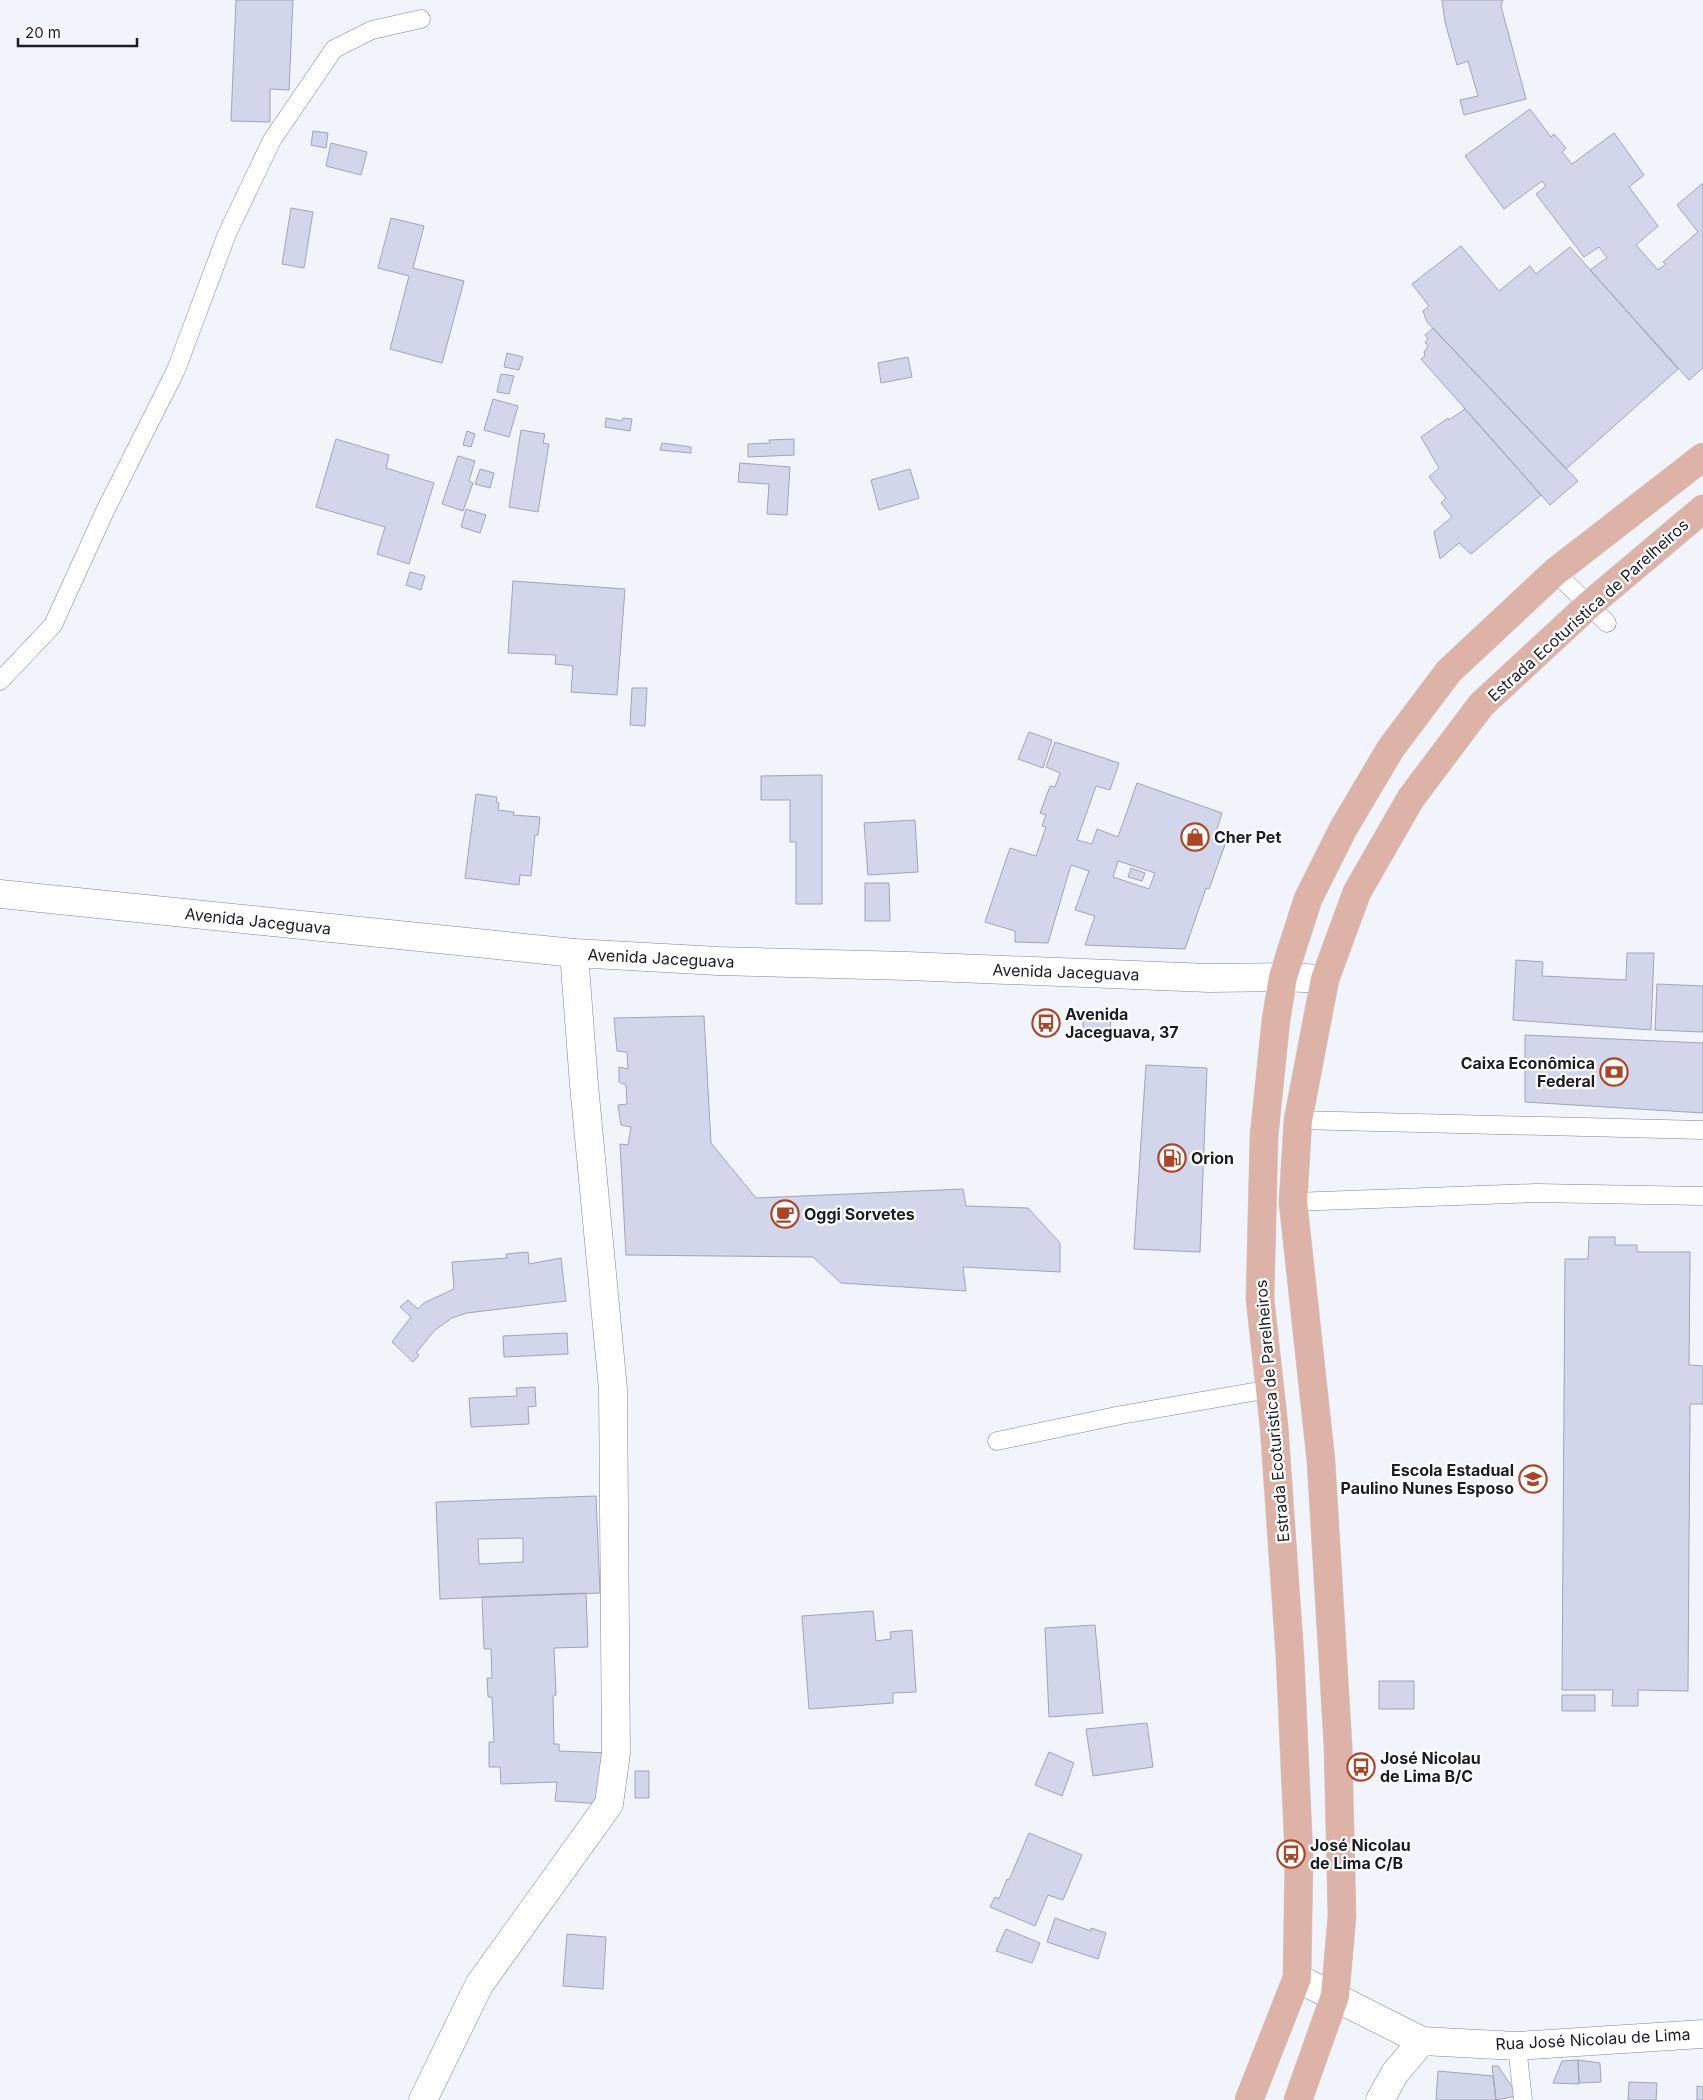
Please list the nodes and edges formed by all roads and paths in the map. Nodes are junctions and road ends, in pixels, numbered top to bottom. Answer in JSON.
{"nodes":[{"id":1,"x":421,"y":19,"type":"dead end"},
{"id":2,"x":1703,"y":457,"type":"edge"},
{"id":3,"x":1703,"y":509,"type":"edge"},
{"id":4,"x":1555,"y":572,"type":"junction"},
{"id":5,"x":1598,"y":614,"type":"junction"},
{"id":6,"x":0,"y":681,"type":"edge"},
{"id":7,"x":0,"y":894,"type":"edge"},
{"id":8,"x":574,"y":953,"type":"junction"},
{"id":9,"x":1283,"y":977,"type":"junction"},
{"id":10,"x":1325,"y":979,"type":"junction"},
{"id":11,"x":1298,"y":1120,"type":"junction"},
{"id":12,"x":1703,"y":1130,"type":"edge"},
{"id":13,"x":1703,"y":1196,"type":"edge"},
{"id":14,"x":1293,"y":1202,"type":"junction"},
{"id":15,"x":1270,"y":1389,"type":"junction"},
{"id":16,"x":997,"y":1441,"type":"dead end"},
{"id":17,"x":1297,"y":1978,"type":"junction"},
{"id":18,"x":1335,"y":1996,"type":"junction"},
{"id":19,"x":1703,"y":2034,"type":"edge"},
{"id":20,"x":1422,"y":2041,"type":"junction"},
{"id":21,"x":1517,"y":2046,"type":"junction"},
{"id":22,"x":423,"y":2100,"type":"edge"},
{"id":23,"x":1249,"y":2100,"type":"edge"},
{"id":24,"x":1298,"y":2100,"type":"edge"},
{"id":25,"x":1380,"y":2100,"type":"edge"},
{"id":26,"x":1523,"y":2100,"type":"edge"}],
"edges":[{"from":1,"to":6,"type":"lane"},
{"from":2,"to":4,"type":"main road","name":"Estrada Ecoturistica de Parelheiros"},
{"from":3,"to":5,"type":"main road","name":"Estrada Ecoturistica de Parelheiros"},
{"from":4,"to":5,"type":"lane"},
{"from":4,"to":9,"type":"main road","name":"Estrada Ecoturistica de Parelheiros"},
{"from":5,"to":10,"type":"main road","name":"Estrada Ecoturistica de Parelheiros"},
{"from":7,"to":8,"type":"street","name":"Avenida Jaceguava"},
{"from":8,"to":9,"type":"street","name":"Avenida Jaceguava"},
{"from":8,"to":22,"type":"street"},
{"from":9,"to":10,"type":"street","name":"Avenida Jaceguava"},
{"from":9,"to":15,"type":"main road","name":"Estrada Ecoturistica de Parelheiros"},
{"from":10,"to":11,"type":"main road","name":"Estrada Ecoturistica de Parelheiros"},
{"from":11,"to":12,"type":"lane"},
{"from":11,"to":14,"type":"main road","name":"Estrada Ecoturistica de Parelheiros"},
{"from":13,"to":14,"type":"lane"},
{"from":14,"to":18,"type":"main road","name":"Estrada Ecoturistica de Parelheiros"},
{"from":15,"to":16,"type":"lane"},
{"from":15,"to":17,"type":"main road","name":"Estrada Ecoturistica de Parelheiros"},
{"from":17,"to":18,"type":"street","name":"Rua José Nicolau de Lima"},
{"from":17,"to":23,"type":"main road","name":"Estrada Ecoturistica de Parelheiros"},
{"from":18,"to":20,"type":"street","name":"Rua José Nicolau de Lima"},
{"from":18,"to":24,"type":"main road","name":"Estrada Ecoturistica de Parelheiros"},
{"from":19,"to":21,"type":"street","name":"Rua José Nicolau de Lima"},
{"from":20,"to":21,"type":"street","name":"Rua José Nicolau de Lima"},
{"from":20,"to":25,"type":"street"},
{"from":21,"to":26,"type":"lane"}]}
